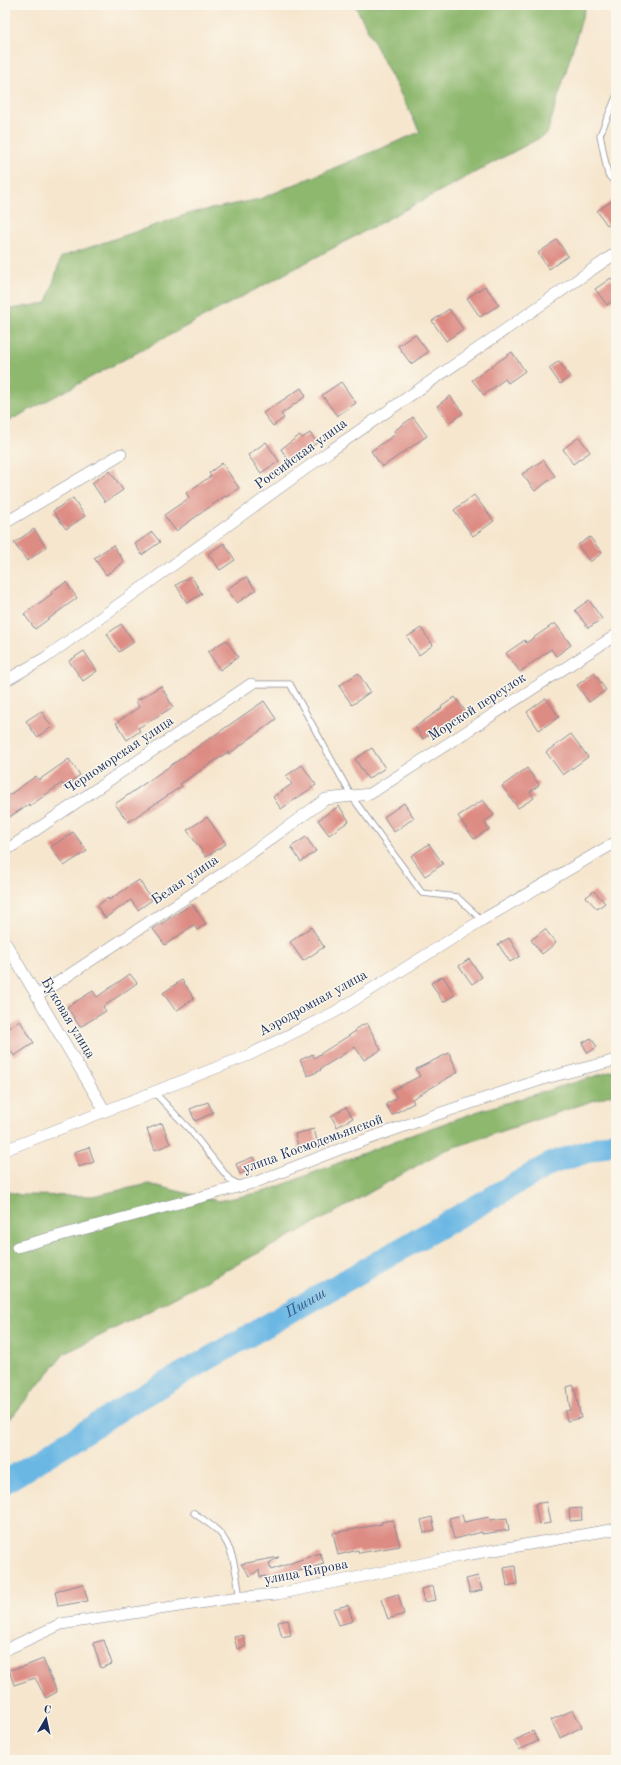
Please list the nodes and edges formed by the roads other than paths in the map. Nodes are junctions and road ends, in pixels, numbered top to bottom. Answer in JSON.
{"nodes":[{"id":1,"x":616,"y":97,"type":"edge"},
{"id":2,"x":616,"y":183,"type":"edge"},
{"id":3,"x":616,"y":253,"type":"edge"},
{"id":4,"x":121,"y":454,"type":"dead end"},
{"id":5,"x":5,"y":523,"type":"edge"},
{"id":6,"x":616,"y":635,"type":"edge"},
{"id":7,"x":5,"y":681,"type":"edge"},
{"id":8,"x":251,"y":684,"type":"joint"},
{"id":9,"x":352,"y":797,"type":"junction"},
{"id":10,"x":616,"y":842,"type":"edge"},
{"id":11,"x":5,"y":851,"type":"edge"},
{"id":12,"x":482,"y":920,"type":"junction"},
{"id":13,"x":5,"y":942,"type":"edge"},
{"id":14,"x":38,"y":996,"type":"junction"},
{"id":15,"x":616,"y":1060,"type":"edge"},
{"id":16,"x":154,"y":1092,"type":"junction"},
{"id":17,"x":105,"y":1110,"type":"junction"},
{"id":18,"x":5,"y":1150,"type":"edge"},
{"id":19,"x":242,"y":1186,"type":"junction"},
{"id":20,"x":17,"y":1247,"type":"dead end"},
{"id":21,"x":194,"y":1513,"type":"dead end"},
{"id":22,"x":616,"y":1529,"type":"edge"},
{"id":23,"x":240,"y":1598,"type":"junction"},
{"id":24,"x":5,"y":1650,"type":"edge"}],
"edges":[{"from":1,"to":2,"type":"lane"},
{"from":3,"to":7,"type":"street","name":"Российская улица"},
{"from":4,"to":5,"type":"street"},
{"from":6,"to":9,"type":"street","name":"Морской переулок"},
{"from":8,"to":9,"type":"lane"},
{"from":8,"to":11,"type":"street","name":"Черноморская улица"},
{"from":9,"to":12,"type":"lane"},
{"from":9,"to":14,"type":"street","name":"Белая улица"},
{"from":10,"to":12,"type":"street","name":"Аэродромная улица"},
{"from":12,"to":16,"type":"street","name":"Аэродромная улица"},
{"from":13,"to":14,"type":"street","name":"Буковая улица"},
{"from":14,"to":17,"type":"street","name":"Буковая улица"},
{"from":15,"to":19,"type":"street","name":"улица Космодемьянской"},
{"from":16,"to":17,"type":"street","name":"Аэродромная улица"},
{"from":16,"to":19,"type":"lane"},
{"from":17,"to":18,"type":"street","name":"Аэродромная улица"},
{"from":19,"to":20,"type":"street","name":"улица Космодемьянской"},
{"from":21,"to":23,"type":"lane"},
{"from":22,"to":23,"type":"street","name":"улица Кирова"},
{"from":23,"to":24,"type":"street","name":"улица Кирова"}]}
